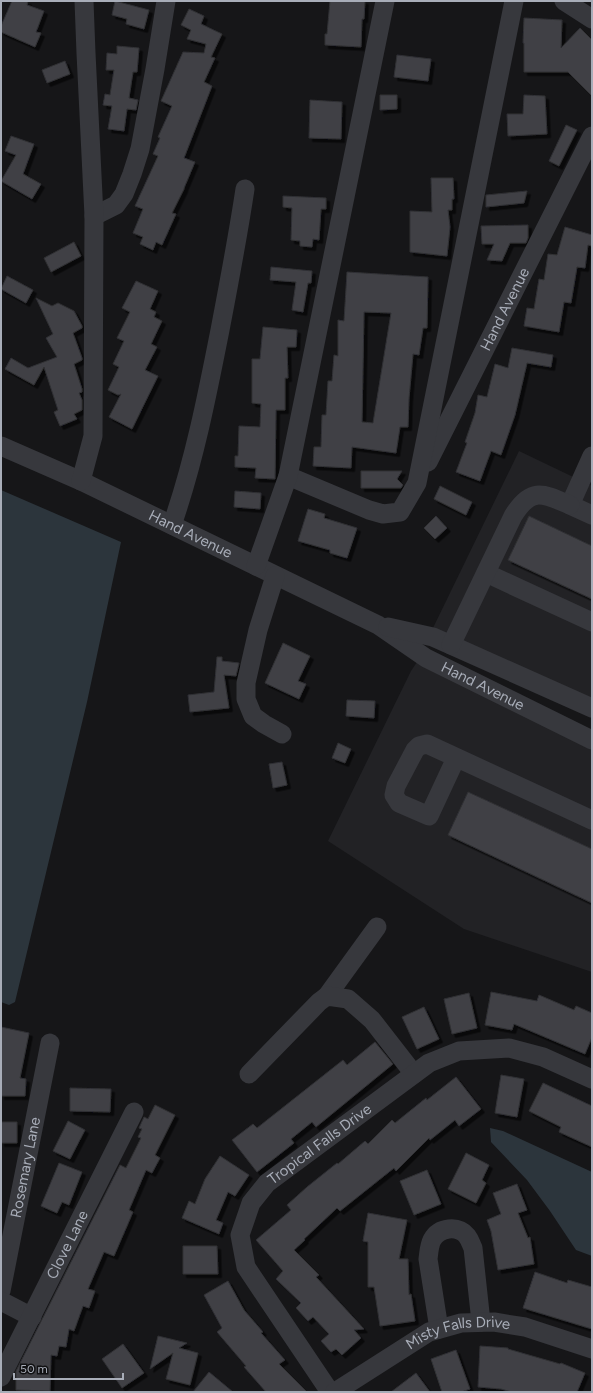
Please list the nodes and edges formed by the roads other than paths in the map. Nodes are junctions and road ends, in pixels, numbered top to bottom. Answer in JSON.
{"nodes":[{"id":1,"x":84,"y":1,"type":"edge"},
{"id":2,"x":166,"y":1,"type":"edge"},
{"id":3,"x":385,"y":1,"type":"edge"},
{"id":4,"x":514,"y":1,"type":"edge"},
{"id":5,"x":564,"y":1,"type":"edge"},
{"id":6,"x":592,"y":19,"type":"edge"},
{"id":7,"x":592,"y":136,"type":"edge"},
{"id":8,"x":245,"y":189,"type":"dead end"},
{"id":9,"x":94,"y":216,"type":"junction"},
{"id":10,"x":1,"y":446,"type":"edge"},
{"id":11,"x":592,"y":456,"type":"edge"},
{"id":12,"x":288,"y":476,"type":"junction"},
{"id":13,"x":81,"y":480,"type":"junction"},
{"id":14,"x":417,"y":482,"type":"junction"},
{"id":15,"x":570,"y":504,"type":"junction"},
{"id":16,"x":592,"y":515,"type":"edge"},
{"id":17,"x":172,"y":525,"type":"junction"},
{"id":18,"x":256,"y":566,"type":"junction"},
{"id":19,"x":486,"y":573,"type":"junction"},
{"id":20,"x":275,"y":576,"type":"junction"},
{"id":21,"x":592,"y":622,"type":"edge"},
{"id":22,"x":378,"y":625,"type":"junction"},
{"id":23,"x":452,"y":645,"type":"junction"},
{"id":24,"x":592,"y":708,"type":"edge"},
{"id":25,"x":282,"y":734,"type":"dead end"},
{"id":26,"x":592,"y":740,"type":"edge"},
{"id":27,"x":456,"y":758,"type":"dead end"},
{"id":28,"x":592,"y":820,"type":"edge"},
{"id":29,"x":377,"y":927,"type":"dead end"},
{"id":30,"x":323,"y":999,"type":"junction"},
{"id":31,"x":50,"y":1043,"type":"dead end"},
{"id":32,"x":249,"y":1074,"type":"dead end"},
{"id":33,"x":414,"y":1074,"type":"junction"},
{"id":34,"x":592,"y":1079,"type":"edge"},
{"id":35,"x":134,"y":1112,"type":"dead end"},
{"id":36,"x":1,"y":1291,"type":"edge"},
{"id":37,"x":1,"y":1301,"type":"edge"},
{"id":38,"x":32,"y":1317,"type":"junction"},
{"id":39,"x":481,"y":1322,"type":"junction"},
{"id":40,"x":439,"y":1329,"type":"junction"},
{"id":41,"x":592,"y":1349,"type":"edge"},
{"id":42,"x":1,"y":1377,"type":"edge"},
{"id":43,"x":330,"y":1392,"type":"edge"},
{"id":44,"x":335,"y":1392,"type":"edge"}],
"edges":[{"from":1,"to":9,"type":"street"},
{"from":2,"to":9,"type":"street"},
{"from":3,"to":12,"type":"street"},
{"from":4,"to":14,"type":"street"},
{"from":5,"to":6,"type":"street"},
{"from":7,"to":14,"type":"street","name":"Hand Avenue"},
{"from":8,"to":17,"type":"street"},
{"from":9,"to":13,"type":"street"},
{"from":10,"to":13,"type":"street","name":"Hand Avenue"},
{"from":11,"to":15,"type":"street"},
{"from":12,"to":14,"type":"street","name":"Hand Avenue"},
{"from":12,"to":18,"type":"street"},
{"from":13,"to":17,"type":"street","name":"Hand Avenue"},
{"from":15,"to":16,"type":"street"},
{"from":15,"to":19,"type":"street"},
{"from":17,"to":18,"type":"street","name":"Hand Avenue"},
{"from":18,"to":20,"type":"street","name":"Hand Avenue"},
{"from":19,"to":21,"type":"street"},
{"from":19,"to":23,"type":"street"},
{"from":20,"to":22,"type":"street","name":"Hand Avenue"},
{"from":20,"to":25,"type":"street"},
{"from":22,"to":23,"type":"street","name":"Hand Avenue"},
{"from":22,"to":26,"type":"street","name":"Hand Avenue"},
{"from":23,"to":24,"type":"street","name":"Hand Avenue"},
{"from":27,"to":28,"type":"street"},
{"from":29,"to":30,"type":"street"},
{"from":30,"to":32,"type":"street"},
{"from":30,"to":33,"type":"street"},
{"from":31,"to":36,"type":"street","name":"Rosemary Lane"},
{"from":33,"to":34,"type":"street","name":"Tropical Falls Drive"},
{"from":33,"to":43,"type":"street","name":"Tropical Falls Drive"},
{"from":35,"to":38,"type":"street","name":"Clove Lane"},
{"from":37,"to":38,"type":"street"},
{"from":38,"to":42,"type":"street","name":"Clove Lane"},
{"from":39,"to":40,"type":"street","name":"Misty Falls Drive"},
{"from":39,"to":40,"type":"street"},
{"from":39,"to":41,"type":"street","name":"Misty Falls Drive"},
{"from":40,"to":44,"type":"street","name":"Misty Falls Drive"}]}
